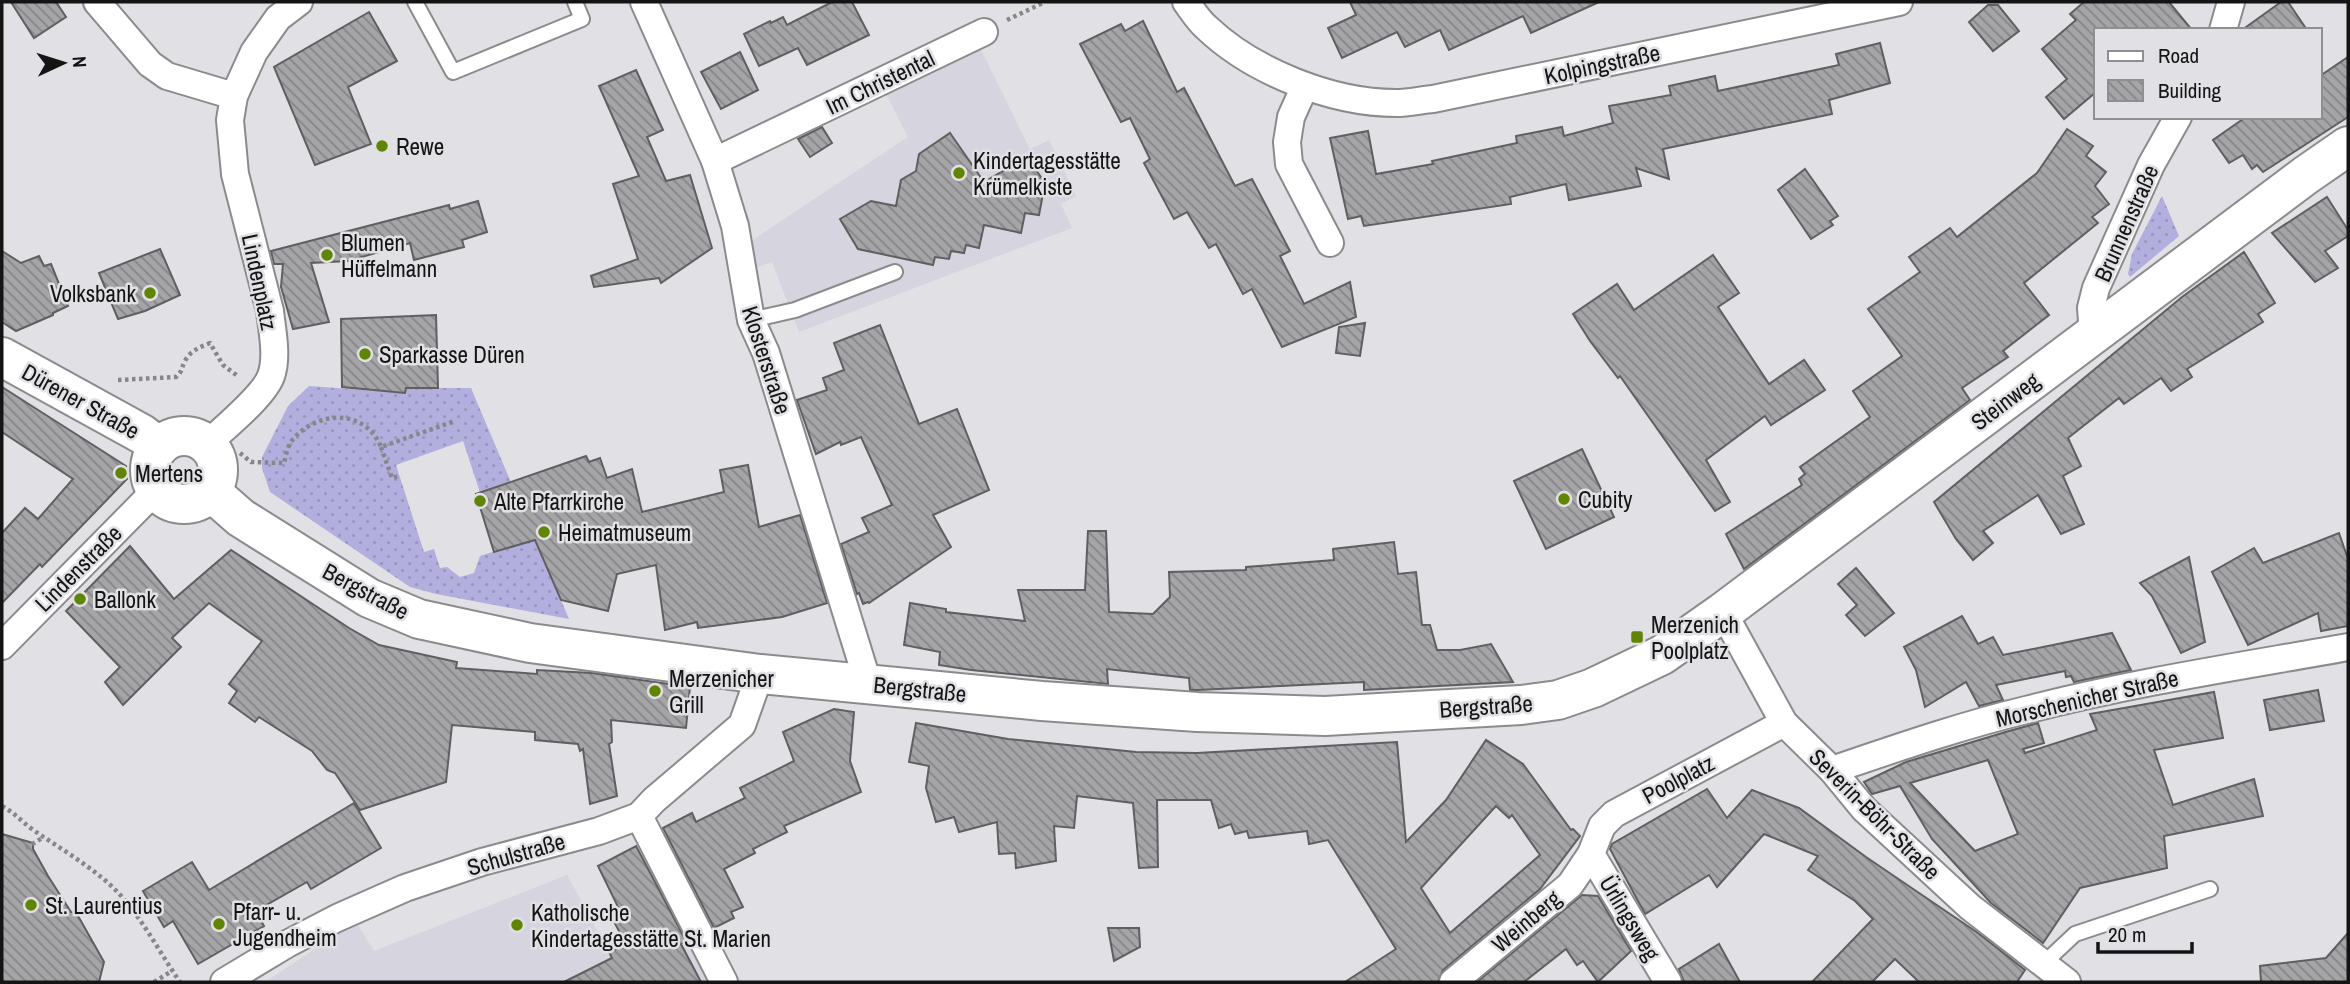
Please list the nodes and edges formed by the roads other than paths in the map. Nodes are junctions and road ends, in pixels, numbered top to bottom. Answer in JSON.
{"nodes":[{"id":1,"x":97,"y":2,"type":"edge"},
{"id":2,"x":299,"y":2,"type":"edge"},
{"id":3,"x":415,"y":2,"type":"edge"},
{"id":4,"x":575,"y":2,"type":"edge"},
{"id":5,"x":644,"y":2,"type":"edge"},
{"id":6,"x":1186,"y":2,"type":"edge"},
{"id":7,"x":1899,"y":2,"type":"edge"},
{"id":8,"x":2231,"y":2,"type":"edge"},
{"id":9,"x":2224,"y":28,"type":"edge"},
{"id":10,"x":984,"y":32,"type":"road end"},
{"id":11,"x":1305,"y":86,"type":"junction"},
{"id":12,"x":234,"y":96,"type":"junction"},
{"id":13,"x":2177,"y":119,"type":"edge"},
{"id":14,"x":2348,"y":146,"type":"edge"},
{"id":15,"x":715,"y":161,"type":"junction"},
{"id":16,"x":1330,"y":243,"type":"dead end"},
{"id":17,"x":895,"y":271,"type":"dead end"},
{"id":18,"x":751,"y":320,"type":"junction"},
{"id":19,"x":2093,"y":335,"type":"junction"},
{"id":20,"x":2,"y":357,"type":"edge"},
{"id":21,"x":207,"y":444,"type":"junction"},
{"id":22,"x":159,"y":447,"type":"junction"},
{"id":23,"x":156,"y":490,"type":"junction"},
{"id":24,"x":209,"y":490,"type":"junction"},
{"id":25,"x":1723,"y":612,"type":"junction"},
{"id":26,"x":3,"y":642,"type":"edge"},
{"id":27,"x":2348,"y":646,"type":"edge"},
{"id":28,"x":1662,"y":655,"type":"joint"},
{"id":29,"x":760,"y":674,"type":"junction"},
{"id":30,"x":868,"y":683,"type":"junction"},
{"id":31,"x":1784,"y":723,"type":"junction"},
{"id":32,"x":1832,"y":770,"type":"junction"},
{"id":33,"x":639,"y":816,"type":"junction"},
{"id":34,"x":1591,"y":854,"type":"junction"},
{"id":35,"x":2210,"y":889,"type":"dead end"},
{"id":36,"x":2043,"y":964,"type":"junction"},
{"id":37,"x":224,"y":982,"type":"edge"},
{"id":38,"x":724,"y":982,"type":"edge"},
{"id":39,"x":1453,"y":982,"type":"edge"},
{"id":40,"x":1668,"y":982,"type":"edge"},
{"id":41,"x":2067,"y":982,"type":"edge"}],
"edges":[{"from":1,"to":12,"type":"street"},
{"from":2,"to":12,"type":"street","name":"Lindenplatz"},
{"from":3,"to":4,"type":"lane"},
{"from":5,"to":15,"type":"street","name":"Klosterstraße"},
{"from":6,"to":11,"type":"street","name":"Kolpingstraße"},
{"from":7,"to":11,"type":"street","name":"Kolpingstraße"},
{"from":8,"to":9,"type":"street"},
{"from":10,"to":15,"type":"street","name":"Im Christental"},
{"from":11,"to":16,"type":"street"},
{"from":12,"to":21,"type":"street","name":"Lindenplatz"},
{"from":13,"to":19,"type":"street","name":"Brunnenstraße"},
{"from":14,"to":19,"type":"street","name":"Steinweg"},
{"from":15,"to":18,"type":"street","name":"Klosterstraße"},
{"from":17,"to":18,"type":"lane"},
{"from":18,"to":30,"type":"street","name":"Klosterstraße"},
{"from":19,"to":25,"type":"street","name":"Steinweg"},
{"from":20,"to":22,"type":"street","name":"Dürener Straße"},
{"from":21,"to":22,"type":"street"},
{"from":21,"to":24,"type":"street"},
{"from":22,"to":23,"type":"street"},
{"from":23,"to":24,"type":"street"},
{"from":23,"to":26,"type":"street","name":"Lindenstraße"},
{"from":24,"to":29,"type":"street","name":"Bergstraße"},
{"from":25,"to":28,"type":"street","name":"Steinweg"},
{"from":25,"to":31,"type":"street","name":"Severin-Böhr-Straße"},
{"from":27,"to":32,"type":"street","name":"Morschenicher Straße"},
{"from":28,"to":30,"type":"street","name":"Bergstraße"},
{"from":29,"to":30,"type":"street","name":"Bergstraße"},
{"from":29,"to":33,"type":"street","name":"Schulstraße"},
{"from":31,"to":32,"type":"street","name":"Severin-Böhr-Straße"},
{"from":31,"to":34,"type":"street","name":"Poolplatz"},
{"from":32,"to":36,"type":"street","name":"Severin-Böhr-Straße"},
{"from":33,"to":37,"type":"street","name":"Schulstraße"},
{"from":33,"to":38,"type":"street"},
{"from":34,"to":39,"type":"street","name":"Weinberg"},
{"from":34,"to":40,"type":"street","name":"Ürlingsweg"},
{"from":35,"to":36,"type":"lane"},
{"from":36,"to":41,"type":"street","name":"Severin-Böhr-Straße"}]}
